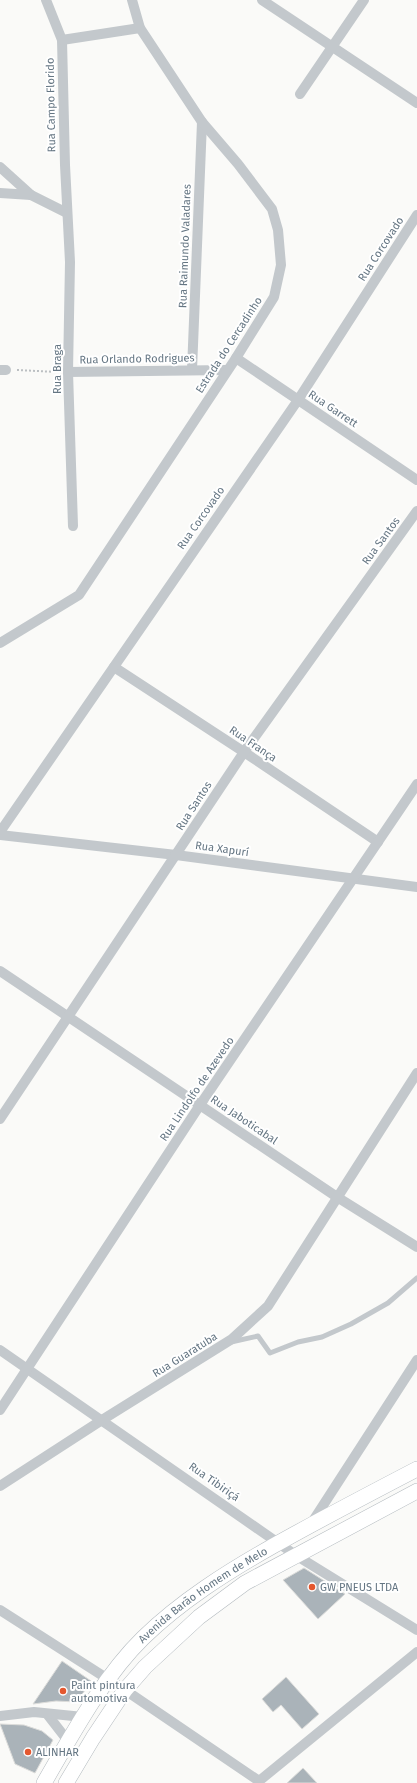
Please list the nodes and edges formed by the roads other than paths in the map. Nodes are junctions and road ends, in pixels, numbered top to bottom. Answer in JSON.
{"nodes":[{"id":1,"x":46,"y":0,"type":"edge"},
{"id":2,"x":132,"y":0,"type":"edge"},
{"id":3,"x":262,"y":0,"type":"edge"},
{"id":4,"x":364,"y":0,"type":"edge"},
{"id":5,"x":140,"y":28,"type":"junction"},
{"id":6,"x":62,"y":40,"type":"junction"},
{"id":7,"x":332,"y":46,"type":"junction"},
{"id":8,"x":300,"y":94,"type":"dead end"},
{"id":9,"x":417,"y":103,"type":"edge"},
{"id":10,"x":202,"y":122,"type":"junction"},
{"id":11,"x":0,"y":167,"type":"edge"},
{"id":12,"x":0,"y":193,"type":"edge"},
{"id":13,"x":31,"y":195,"type":"junction"},
{"id":14,"x":67,"y":213,"type":"junction"},
{"id":15,"x":417,"y":215,"type":"edge"},
{"id":16,"x":236,"y":358,"type":"junction"},
{"id":17,"x":192,"y":370,"type":"junction"},
{"id":18,"x":227,"y":370,"type":"junction"},
{"id":19,"x":68,"y":372,"type":"junction"},
{"id":20,"x":298,"y":400,"type":"junction"},
{"id":21,"x":417,"y":480,"type":"edge"},
{"id":22,"x":417,"y":511,"type":"edge"},
{"id":23,"x":73,"y":526,"type":"dead end"},
{"id":24,"x":0,"y":643,"type":"edge"},
{"id":25,"x":114,"y":667,"type":"junction"},
{"id":26,"x":244,"y":752,"type":"junction"},
{"id":27,"x":417,"y":784,"type":"edge"},
{"id":28,"x":0,"y":832,"type":"edge"},
{"id":29,"x":0,"y":835,"type":"edge"},
{"id":30,"x":378,"y":842,"type":"junction"},
{"id":31,"x":176,"y":855,"type":"junction"},
{"id":32,"x":354,"y":879,"type":"junction"},
{"id":33,"x":417,"y":887,"type":"edge"},
{"id":34,"x":0,"y":971,"type":"edge"},
{"id":35,"x":68,"y":1018,"type":"junction"},
{"id":36,"x":417,"y":1073,"type":"edge"},
{"id":37,"x":200,"y":1105,"type":"junction"},
{"id":38,"x":0,"y":1119,"type":"edge"},
{"id":39,"x":337,"y":1197,"type":"junction"},
{"id":40,"x":417,"y":1247,"type":"edge"},
{"id":41,"x":417,"y":1278,"type":"edge"},
{"id":42,"x":224,"y":1344,"type":"junction"},
{"id":43,"x":0,"y":1350,"type":"edge"},
{"id":44,"x":417,"y":1360,"type":"edge"},
{"id":45,"x":28,"y":1369,"type":"junction"},
{"id":46,"x":0,"y":1410,"type":"edge"},
{"id":47,"x":102,"y":1420,"type":"junction"},
{"id":48,"x":417,"y":1469,"type":"edge"},
{"id":49,"x":0,"y":1486,"type":"edge"},
{"id":50,"x":417,"y":1491,"type":"edge"},
{"id":51,"x":310,"y":1526,"type":"junction"},
{"id":52,"x":280,"y":1542,"type":"junction"},
{"id":53,"x":297,"y":1556,"type":"junction"},
{"id":54,"x":0,"y":1610,"type":"edge"},
{"id":55,"x":417,"y":1630,"type":"edge"},
{"id":56,"x":417,"y":1652,"type":"edge"},
{"id":57,"x":108,"y":1680,"type":"junction"},
{"id":58,"x":125,"y":1690,"type":"junction"},
{"id":59,"x":47,"y":1714,"type":"junction"},
{"id":60,"x":0,"y":1716,"type":"edge"},
{"id":61,"x":83,"y":1717,"type":"junction"},
{"id":62,"x":68,"y":1741,"type":"junction"},
{"id":63,"x":258,"y":1782,"type":"edge"},
{"id":64,"x":44,"y":1783,"type":"edge"},
{"id":65,"x":66,"y":1783,"type":"edge"}],
"edges":[{"from":1,"to":6,"type":"street","name":"Rua Campo Florido"},
{"from":2,"to":5,"type":"street","name":"Estrada do Cercadinho"},
{"from":3,"to":7,"type":"street"},
{"from":4,"to":7,"type":"street"},
{"from":5,"to":6,"type":"street"},
{"from":5,"to":10,"type":"street","name":"Estrada do Cercadinho"},
{"from":6,"to":14,"type":"street","name":"Rua Campo Florido"},
{"from":7,"to":8,"type":"street"},
{"from":7,"to":9,"type":"street"},
{"from":10,"to":16,"type":"street","name":"Estrada do Cercadinho"},
{"from":10,"to":17,"type":"street","name":"Rua Raimundo Valadares"},
{"from":11,"to":13,"type":"street"},
{"from":12,"to":13,"type":"street"},
{"from":13,"to":14,"type":"street"},
{"from":14,"to":19,"type":"street","name":"Rua Braga"},
{"from":15,"to":20,"type":"street","name":"Rua Corcovado"},
{"from":16,"to":18,"type":"street","name":"Estrada do Cercadinho"},
{"from":16,"to":20,"type":"street","name":"Rua Garrett"},
{"from":17,"to":18,"type":"street","name":"Rua Orlando Rodrigues"},
{"from":17,"to":19,"type":"street","name":"Rua Orlando Rodrigues"},
{"from":18,"to":24,"type":"street","name":"Estrada do Cercadinho"},
{"from":19,"to":23,"type":"street","name":"Rua Braga"},
{"from":20,"to":21,"type":"street","name":"Rua Garrett"},
{"from":20,"to":25,"type":"street","name":"Rua Corcovado"},
{"from":22,"to":26,"type":"street","name":"Rua Santos"},
{"from":25,"to":26,"type":"street","name":"Rua França"},
{"from":25,"to":28,"type":"street","name":"Rua Corcovado"},
{"from":26,"to":30,"type":"street","name":"Rua França"},
{"from":26,"to":31,"type":"street","name":"Rua Santos"},
{"from":27,"to":30,"type":"street","name":"Rua Lindolfo de Azevedo"},
{"from":29,"to":31,"type":"street","name":"Rua Xapurí"},
{"from":30,"to":32,"type":"street","name":"Rua Lindolfo de Azevedo"},
{"from":31,"to":32,"type":"street","name":"Rua Xapurí"},
{"from":31,"to":35,"type":"street","name":"Rua Santos"},
{"from":32,"to":33,"type":"street","name":"Rua Xapurí"},
{"from":32,"to":37,"type":"street","name":"Rua Lindolfo de Azevedo"},
{"from":34,"to":35,"type":"street","name":"Rua Jaboticabal"},
{"from":35,"to":37,"type":"street","name":"Rua Jaboticabal"},
{"from":35,"to":38,"type":"street","name":"Rua Santos"},
{"from":36,"to":39,"type":"street","name":"Rua Guaratuba"},
{"from":37,"to":39,"type":"street","name":"Rua Jaboticabal"},
{"from":37,"to":45,"type":"street","name":"Rua Lindolfo de Azevedo"},
{"from":39,"to":40,"type":"street","name":"Rua Jaboticabal"},
{"from":39,"to":42,"type":"street","name":"Rua Guaratuba"},
{"from":41,"to":42,"type":"lane"},
{"from":42,"to":47,"type":"street","name":"Rua Guaratuba"},
{"from":43,"to":45,"type":"street","name":"Rua Tibiriçá"},
{"from":44,"to":51,"type":"street"},
{"from":45,"to":46,"type":"street","name":"Rua Lindolfo de Azevedo"},
{"from":45,"to":47,"type":"street","name":"Rua Tibiriçá"},
{"from":47,"to":49,"type":"street","name":"Rua Guaratuba"},
{"from":47,"to":52,"type":"street","name":"Rua Tibiriçá"},
{"from":48,"to":51,"type":"main road","name":"Avenida Barão Homem de Melo"},
{"from":50,"to":53,"type":"main road","name":"Avenida Barão Homem de Melo"},
{"from":51,"to":52,"type":"main road","name":"Avenida Barão Homem de Melo"},
{"from":52,"to":53,"type":"street","name":"Rua Tibiriçá"},
{"from":52,"to":57,"type":"main road","name":"Avenida Barão Homem de Melo"},
{"from":53,"to":55,"type":"street","name":"Rua Tibiriçá"},
{"from":53,"to":58,"type":"main road","name":"Avenida Barão Homem de Melo"},
{"from":54,"to":57,"type":"street"},
{"from":56,"to":63,"type":"street"},
{"from":57,"to":58,"type":"street"},
{"from":57,"to":61,"type":"main road","name":"Avenida Barão Homem de Melo"},
{"from":58,"to":63,"type":"street"},
{"from":58,"to":65,"type":"main road","name":"Avenida Barão Homem de Melo"},
{"from":59,"to":60,"type":"street"},
{"from":59,"to":61,"type":"street"},
{"from":59,"to":62,"type":"street"},
{"from":61,"to":62,"type":"main road","name":"Avenida Barão Homem de Melo"},
{"from":62,"to":64,"type":"main road","name":"Avenida Barão Homem de Melo"}]}
